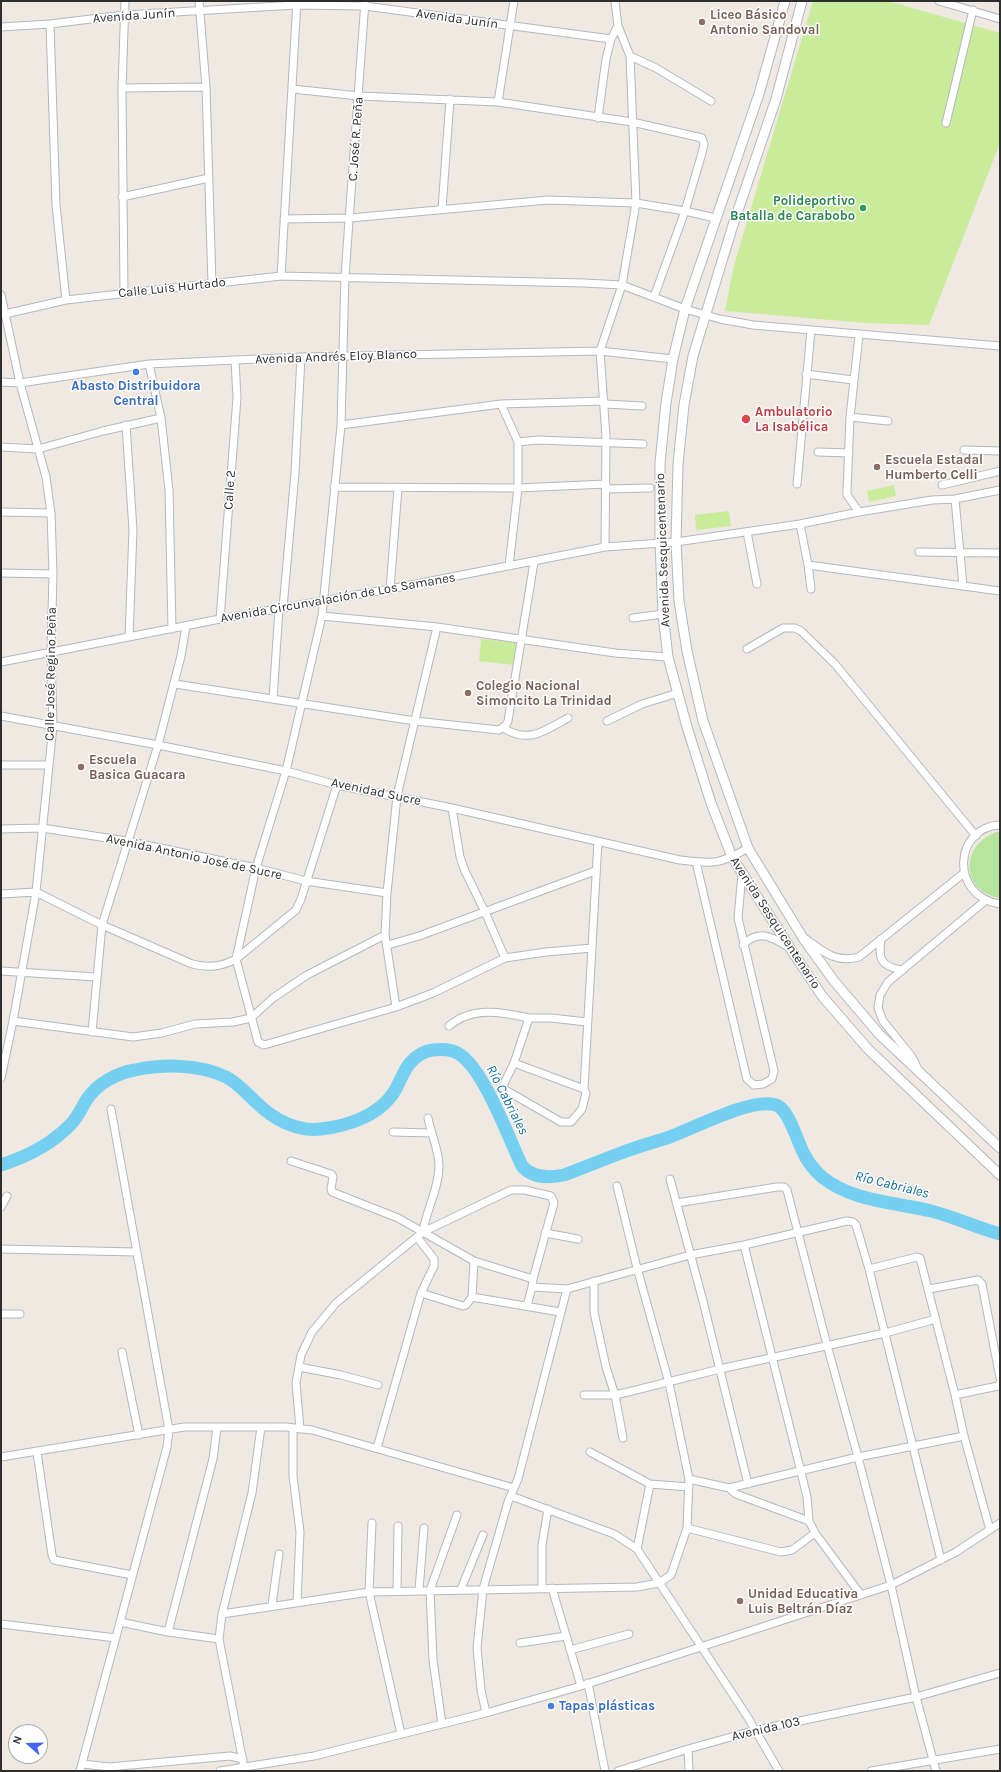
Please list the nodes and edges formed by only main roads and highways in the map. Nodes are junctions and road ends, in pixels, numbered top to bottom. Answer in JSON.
{"nodes":[{"id":1,"x":785,"y":1,"type":"edge"},
{"id":2,"x":802,"y":1,"type":"edge"},
{"id":3,"x":1000,"y":1148,"type":"edge"},
{"id":4,"x":1000,"y":1175,"type":"edge"}],
"edges":[{"from":1,"to":4,"type":"main road","name":"Avenida Sesquicentenario"},
{"from":2,"to":3,"type":"main road","name":"Avenida Sesquicentenario"}]}
